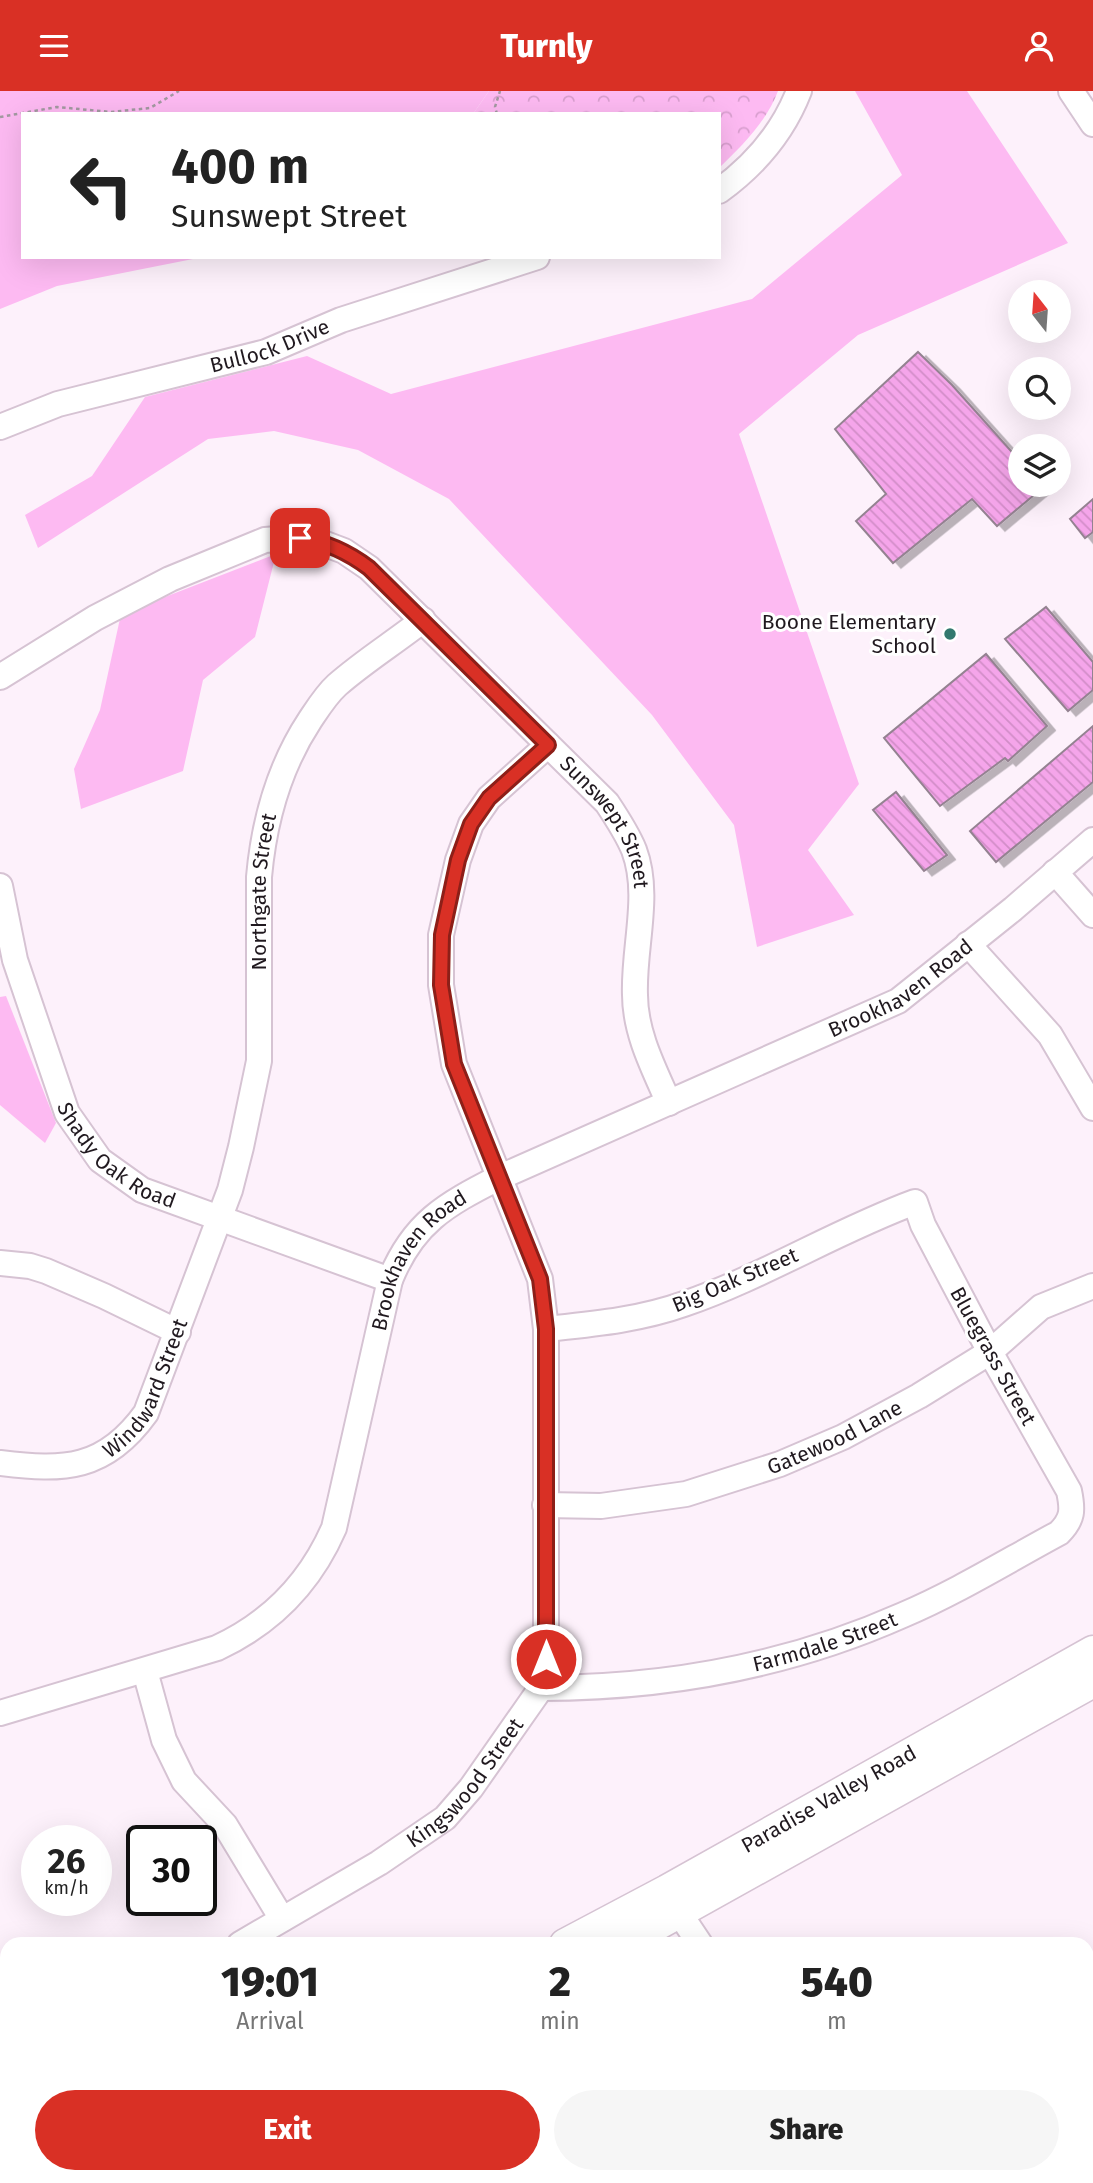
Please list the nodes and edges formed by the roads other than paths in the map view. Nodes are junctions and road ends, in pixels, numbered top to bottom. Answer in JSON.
{"nodes":[{"id":1,"x":799,"y":91,"type":"edge"},
{"id":2,"x":1071,"y":91,"type":"edge"},
{"id":3,"x":1093,"y":124,"type":"edge"},
{"id":4,"x":721,"y":189,"type":"edge"},
{"id":5,"x":531,"y":259,"type":"edge"},
{"id":6,"x":0,"y":428,"type":"edge"},
{"id":7,"x":424,"y":620,"type":"junction"},
{"id":8,"x":0,"y":677,"type":"edge"},
{"id":9,"x":548,"y":745,"type":"junction"},
{"id":10,"x":1092,"y":842,"type":"edge"},
{"id":11,"x":1055,"y":872,"type":"junction"},
{"id":12,"x":0,"y":886,"type":"edge"},
{"id":13,"x":1093,"y":915,"type":"edge"},
{"id":14,"x":968,"y":944,"type":"junction"},
{"id":15,"x":669,"y":1103,"type":"junction"},
{"id":16,"x":1093,"y":1108,"type":"edge"},
{"id":17,"x":498,"y":1178,"type":"junction"},
{"id":18,"x":915,"y":1202,"type":"joint"},
{"id":19,"x":219,"y":1219,"type":"junction"},
{"id":20,"x":0,"y":1263,"type":"edge"},
{"id":21,"x":390,"y":1280,"type":"junction"},
{"id":22,"x":1093,"y":1286,"type":"edge"},
{"id":23,"x":546,"y":1329,"type":"junction"},
{"id":24,"x":178,"y":1332,"type":"junction"},
{"id":25,"x":989,"y":1352,"type":"junction"},
{"id":26,"x":0,"y":1463,"type":"edge"},
{"id":27,"x":545,"y":1505,"type":"junction"},
{"id":28,"x":1073,"y":1509,"type":"joint"},
{"id":29,"x":1093,"y":1651,"type":"edge"},
{"id":30,"x":145,"y":1671,"type":"junction"},
{"id":31,"x":1093,"y":1682,"type":"edge"},
{"id":32,"x":541,"y":1688,"type":"junction"},
{"id":33,"x":0,"y":1713,"type":"edge"},
{"id":34,"x":680,"y":1915,"type":"junction"},
{"id":35,"x":282,"y":1919,"type":"junction"},
{"id":36,"x":252,"y":1937,"type":"edge"},
{"id":37,"x":578,"y":1937,"type":"edge"},
{"id":38,"x":637,"y":1937,"type":"edge"},
{"id":39,"x":694,"y":1937,"type":"edge"}],
"edges":[{"from":1,"to":4,"type":"street"},
{"from":2,"to":3,"type":"street"},
{"from":5,"to":6,"type":"street","name":"Bullock Drive"},
{"from":7,"to":8,"type":"street","name":"Sunswept Street"},
{"from":7,"to":9,"type":"street","name":"Sunswept Street"},
{"from":7,"to":19,"type":"street","name":"Northgate Street"},
{"from":9,"to":15,"type":"street","name":"Sunswept Street"},
{"from":9,"to":17,"type":"street","name":"Kingswood Street"},
{"from":10,"to":11,"type":"street","name":"Brookhaven Road"},
{"from":11,"to":13,"type":"street"},
{"from":11,"to":14,"type":"street","name":"Brookhaven Road"},
{"from":12,"to":19,"type":"street","name":"Shady Oak Road"},
{"from":14,"to":15,"type":"street","name":"Brookhaven Road"},
{"from":14,"to":16,"type":"street"},
{"from":15,"to":17,"type":"street","name":"Brookhaven Road"},
{"from":17,"to":21,"type":"street","name":"Brookhaven Road"},
{"from":17,"to":23,"type":"street","name":"Kingswood Street"},
{"from":18,"to":23,"type":"street","name":"Big Oak Street"},
{"from":18,"to":25,"type":"street","name":"Bluegrass Street"},
{"from":19,"to":21,"type":"street","name":"Shady Oak Road"},
{"from":19,"to":24,"type":"street","name":"Windward Street"},
{"from":20,"to":24,"type":"street"},
{"from":21,"to":30,"type":"street","name":"Brookhaven Road"},
{"from":22,"to":25,"type":"street","name":"Gatewood Lane"},
{"from":23,"to":27,"type":"street","name":"Kingswood Street"},
{"from":24,"to":26,"type":"street","name":"Windward Street"},
{"from":25,"to":27,"type":"street","name":"Gatewood Lane"},
{"from":25,"to":28,"type":"street","name":"Bluegrass Street"},
{"from":27,"to":32,"type":"street","name":"Kingswood Street"},
{"from":28,"to":32,"type":"street","name":"Farmdale Street"},
{"from":29,"to":37,"type":"main road","name":"Paradise Valley Road"},
{"from":30,"to":33,"type":"street","name":"Brookhaven Road"},
{"from":30,"to":35,"type":"street"},
{"from":31,"to":34,"type":"main road","name":"Paradise Valley Road"},
{"from":32,"to":35,"type":"street","name":"Kingswood Street"},
{"from":34,"to":38,"type":"main road","name":"Paradise Valley Road"},
{"from":34,"to":39,"type":"street"},
{"from":35,"to":36,"type":"street","name":"Kingswood Street"}]}
